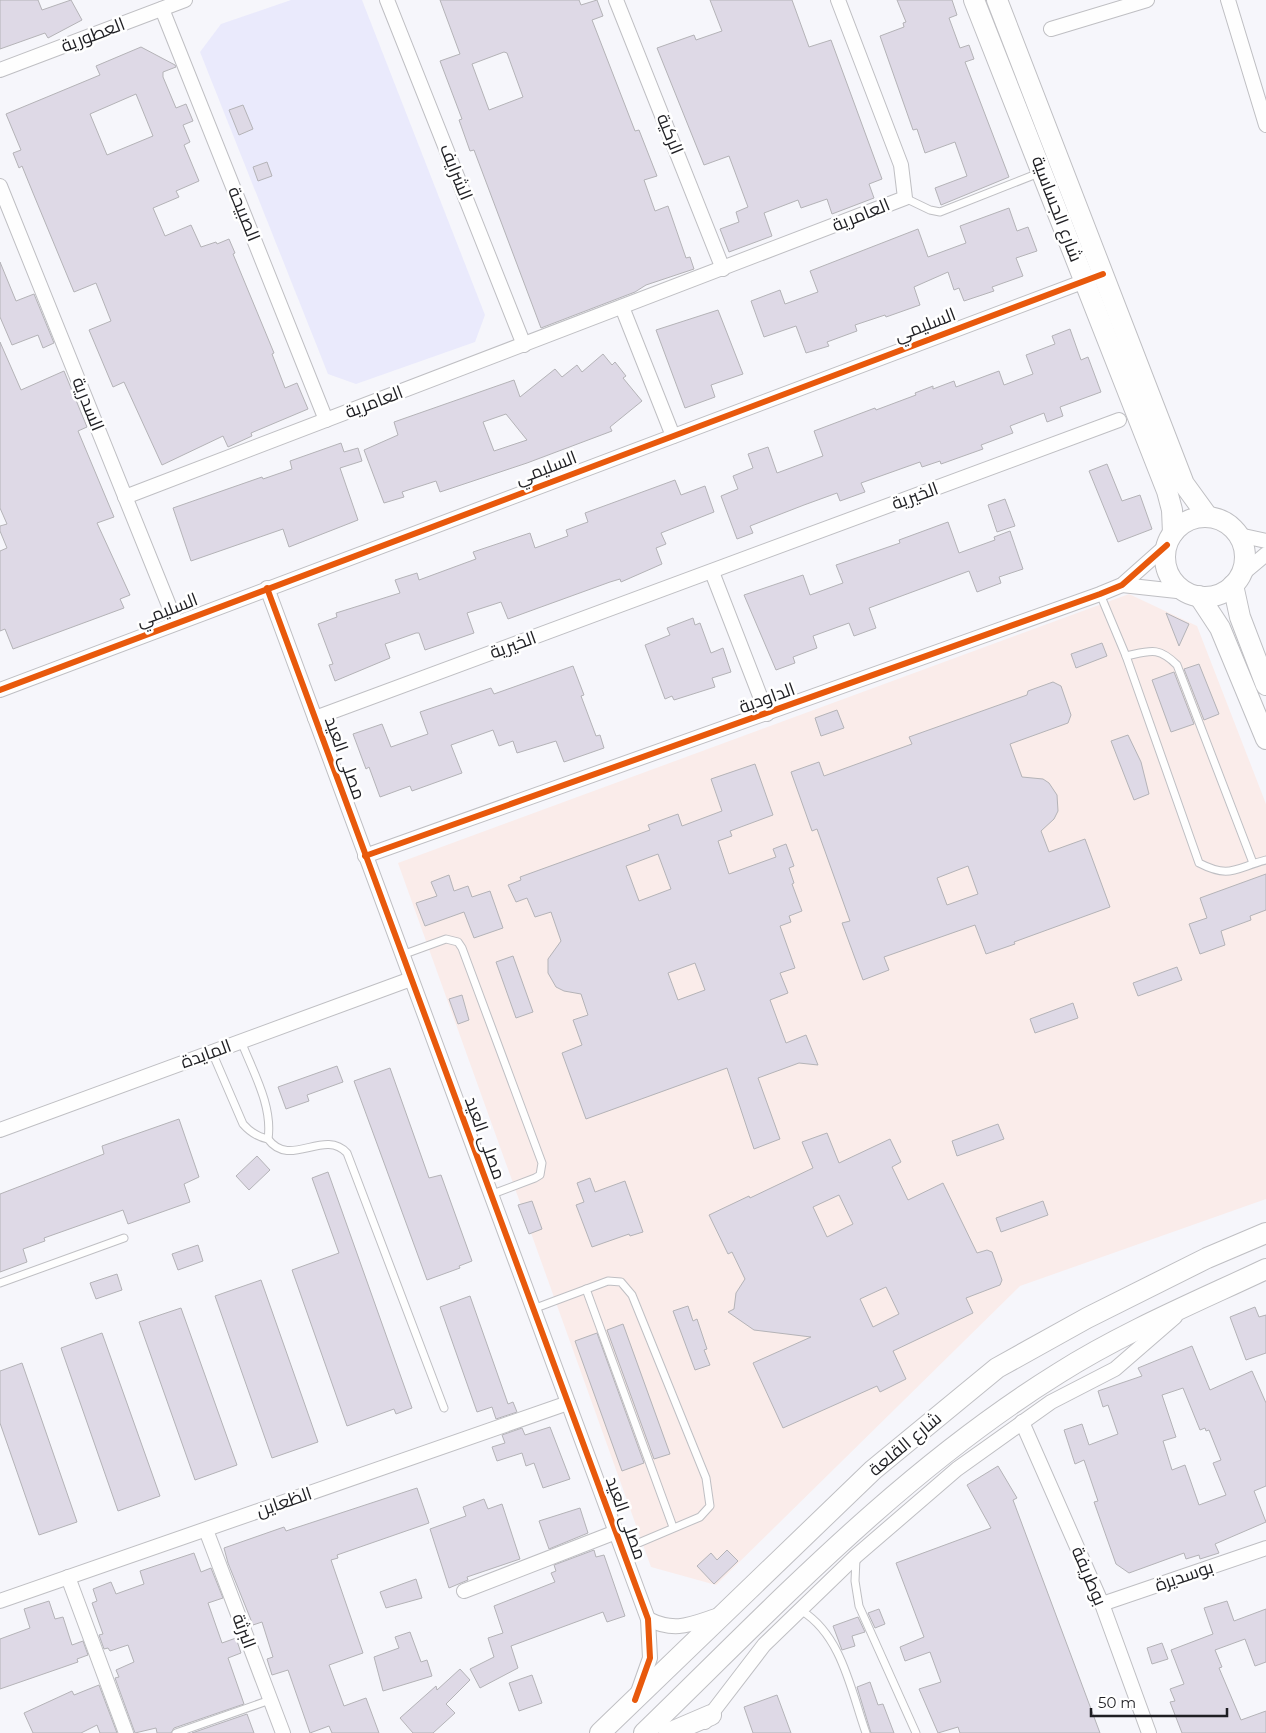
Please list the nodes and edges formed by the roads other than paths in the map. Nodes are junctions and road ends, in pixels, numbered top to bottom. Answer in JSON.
{"nodes":[{"id":1,"x":185,"y":0,"type":"edge"},
{"id":2,"x":387,"y":0,"type":"edge"},
{"id":3,"x":616,"y":0,"type":"edge"},
{"id":4,"x":838,"y":0,"type":"edge"},
{"id":5,"x":974,"y":0,"type":"edge"},
{"id":6,"x":997,"y":0,"type":"edge"},
{"id":7,"x":1147,"y":0,"type":"edge"},
{"id":8,"x":1228,"y":0,"type":"edge"},
{"id":9,"x":162,"y":9,"type":"junction"},
{"id":10,"x":1051,"y":28,"type":"dead end"},
{"id":11,"x":0,"y":70,"type":"edge"},
{"id":12,"x":1266,"y":125,"type":"edge"},
{"id":13,"x":1043,"y":172,"type":"junction"},
{"id":14,"x":0,"y":186,"type":"edge"},
{"id":15,"x":905,"y":198,"type":"junction"},
{"id":16,"x":723,"y":269,"type":"junction"},
{"id":17,"x":1094,"y":278,"type":"junction"},
{"id":18,"x":622,"y":307,"type":"junction"},
{"id":19,"x":524,"y":345,"type":"junction"},
{"id":20,"x":326,"y":420,"type":"junction"},
{"id":21,"x":1118,"y":420,"type":"dead end"},
{"id":22,"x":673,"y":436,"type":"junction"},
{"id":23,"x":125,"y":497,"type":"junction"},
{"id":24,"x":1208,"y":517,"type":"junction"},
{"id":25,"x":1238,"y":535,"type":"junction"},
{"id":26,"x":1170,"y":539,"type":"junction"},
{"id":27,"x":1266,"y":541,"type":"edge"},
{"id":28,"x":1266,"y":554,"type":"edge"},
{"id":29,"x":712,"y":572,"type":"junction"},
{"id":30,"x":1236,"y":580,"type":"junction"},
{"id":31,"x":1122,"y":585,"type":"junction"},
{"id":32,"x":267,"y":588,"type":"junction"},
{"id":33,"x":1100,"y":594,"type":"junction"},
{"id":34,"x":1193,"y":594,"type":"junction"},
{"id":35,"x":176,"y":623,"type":"junction"},
{"id":36,"x":1126,"y":656,"type":"junction"},
{"id":37,"x":1266,"y":685,"type":"edge"},
{"id":38,"x":0,"y":690,"type":"edge"},
{"id":39,"x":767,"y":714,"type":"junction"},
{"id":40,"x":314,"y":718,"type":"junction"},
{"id":41,"x":1266,"y":739,"type":"edge"},
{"id":42,"x":365,"y":856,"type":"junction"},
{"id":43,"x":1266,"y":860,"type":"edge"},
{"id":44,"x":1253,"y":863,"type":"junction"},
{"id":45,"x":402,"y":955,"type":"junction"},
{"id":46,"x":411,"y":979,"type":"junction"},
{"id":47,"x":242,"y":1041,"type":"junction"},
{"id":48,"x":212,"y":1052,"type":"junction"},
{"id":49,"x":0,"y":1130,"type":"edge"},
{"id":50,"x":268,"y":1139,"type":"junction"},
{"id":51,"x":490,"y":1195,"type":"junction"},
{"id":52,"x":1266,"y":1234,"type":"edge"},
{"id":53,"x":124,"y":1238,"type":"dead end"},
{"id":54,"x":1266,"y":1269,"type":"edge"},
{"id":55,"x":0,"y":1283,"type":"edge"},
{"id":56,"x":586,"y":1289,"type":"junction"},
{"id":57,"x":1187,"y":1306,"type":"junction"},
{"id":58,"x":533,"y":1309,"type":"junction"},
{"id":59,"x":568,"y":1403,"type":"junction"},
{"id":60,"x":444,"y":1408,"type":"dead end"},
{"id":61,"x":1022,"y":1422,"type":"junction"},
{"id":62,"x":673,"y":1526,"type":"junction"},
{"id":63,"x":206,"y":1530,"type":"junction"},
{"id":64,"x":616,"y":1532,"type":"junction"},
{"id":65,"x":1266,"y":1548,"type":"edge"},
{"id":66,"x":622,"y":1550,"type":"junction"},
{"id":67,"x":856,"y":1556,"type":"junction"},
{"id":68,"x":68,"y":1577,"type":"junction"},
{"id":69,"x":464,"y":1590,"type":"dead end"},
{"id":70,"x":0,"y":1601,"type":"edge"},
{"id":71,"x":1102,"y":1604,"type":"junction"},
{"id":72,"x":802,"y":1611,"type":"junction"},
{"id":73,"x":727,"y":1613,"type":"junction"},
{"id":74,"x":648,"y":1619,"type":"junction"},
{"id":75,"x":270,"y":1700,"type":"junction"},
{"id":76,"x":635,"y":1700,"type":"junction"},
{"id":77,"x":711,"y":1715,"type":"junction"},
{"id":78,"x":126,"y":1733,"type":"edge"},
{"id":79,"x":176,"y":1733,"type":"edge"},
{"id":80,"x":283,"y":1733,"type":"edge"},
{"id":81,"x":600,"y":1733,"type":"edge"},
{"id":82,"x":644,"y":1733,"type":"edge"},
{"id":83,"x":669,"y":1733,"type":"edge"},
{"id":84,"x":694,"y":1733,"type":"edge"},
{"id":85,"x":866,"y":1733,"type":"edge"},
{"id":86,"x":916,"y":1733,"type":"edge"},
{"id":87,"x":1149,"y":1733,"type":"edge"}],
"edges":[{"from":1,"to":9,"type":"street","name":"العطورية"},
{"from":2,"to":19,"type":"street","name":"الشرايف"},
{"from":3,"to":16,"type":"street","name":"الركية"},
{"from":4,"to":15,"type":"street","name":"العامرية"},
{"from":5,"to":13,"type":"main road","name":"شارع الجساسية"},
{"from":6,"to":17,"type":"main road","name":"شارع الجساسية"},
{"from":7,"to":10,"type":"street"},
{"from":8,"to":12,"type":"street"},
{"from":9,"to":11,"type":"street","name":"العطورية"},
{"from":9,"to":20,"type":"street","name":"الصبيحة"},
{"from":13,"to":15,"type":"lane"},
{"from":13,"to":17,"type":"main road","name":"شارع الجساسية"},
{"from":14,"to":23,"type":"street","name":"السدرية"},
{"from":15,"to":16,"type":"street","name":"العامرية"},
{"from":16,"to":18,"type":"street","name":"العامرية"},
{"from":17,"to":22,"type":"street","name":"السليمي"},
{"from":17,"to":24,"type":"main road","name":"شارع الجساسية"},
{"from":17,"to":26,"type":"main road","name":"شارع الجساسية"},
{"from":18,"to":19,"type":"street","name":"العامرية"},
{"from":18,"to":22,"type":"street"},
{"from":19,"to":20,"type":"street","name":"العامرية"},
{"from":20,"to":23,"type":"street","name":"العامرية"},
{"from":21,"to":29,"type":"street","name":"الخيرية"},
{"from":22,"to":32,"type":"street","name":"السليمي"},
{"from":23,"to":35,"type":"street","name":"السدرية"},
{"from":24,"to":25,"type":"main road"},
{"from":24,"to":26,"type":"main road"},
{"from":25,"to":27,"type":"street"},
{"from":25,"to":30,"type":"main road"},
{"from":26,"to":31,"type":"street","name":"الداودية"},
{"from":26,"to":34,"type":"main road"},
{"from":28,"to":30,"type":"street"},
{"from":29,"to":39,"type":"street"},
{"from":29,"to":40,"type":"street","name":"الخيرية"},
{"from":30,"to":34,"type":"main road"},
{"from":30,"to":37,"type":"main road"},
{"from":31,"to":33,"type":"street","name":"الداودية"},
{"from":31,"to":34,"type":"street","name":"الداودية"},
{"from":32,"to":35,"type":"street","name":"السليمي"},
{"from":32,"to":40,"type":"street","name":"مصلى العيد"},
{"from":33,"to":36,"type":"lane"},
{"from":33,"to":39,"type":"street","name":"الداودية"},
{"from":34,"to":41,"type":"main road"},
{"from":35,"to":38,"type":"street","name":"السليمي"},
{"from":36,"to":44,"type":"lane"},
{"from":36,"to":44,"type":"lane"},
{"from":39,"to":42,"type":"street","name":"الداودية"},
{"from":40,"to":42,"type":"street","name":"مصلى العيد"},
{"from":42,"to":45,"type":"street","name":"مصلى العيد"},
{"from":43,"to":44,"type":"lane"},
{"from":45,"to":46,"type":"street","name":"مصلى العيد"},
{"from":45,"to":51,"type":"lane"},
{"from":46,"to":47,"type":"street","name":"المايدة"},
{"from":46,"to":51,"type":"street","name":"مصلى العيد"},
{"from":47,"to":48,"type":"street","name":"المايدة"},
{"from":47,"to":50,"type":"lane"},
{"from":48,"to":49,"type":"street","name":"المايدة"},
{"from":48,"to":50,"type":"lane"},
{"from":50,"to":60,"type":"lane"},
{"from":51,"to":58,"type":"street","name":"مصلى العيد"},
{"from":52,"to":73,"type":"main road","name":"شارع القلعة"},
{"from":53,"to":55,"type":"lane"},
{"from":54,"to":57,"type":"main road","name":"شارع القلعة"},
{"from":56,"to":58,"type":"lane"},
{"from":56,"to":62,"type":"lane"},
{"from":56,"to":62,"type":"lane"},
{"from":57,"to":61,"type":"street","name":"شارع القلعة"},
{"from":57,"to":82,"type":"main road","name":"شارع القلعة"},
{"from":58,"to":59,"type":"street","name":"مصلى العيد"},
{"from":59,"to":63,"type":"street","name":"الظعاين"},
{"from":59,"to":64,"type":"street","name":"مصلى العيد"},
{"from":61,"to":67,"type":"street","name":"شارع القلعة"},
{"from":61,"to":71,"type":"street","name":"بوطريفة"},
{"from":62,"to":66,"type":"lane"},
{"from":63,"to":68,"type":"street","name":"الظعاين"},
{"from":63,"to":75,"type":"street","name":"البرثة"},
{"from":64,"to":66,"type":"street","name":"مصلى العيد"},
{"from":64,"to":69,"type":"street"},
{"from":65,"to":71,"type":"street","name":"بوسديرة"},
{"from":66,"to":74,"type":"street","name":"مصلى العيد"},
{"from":67,"to":72,"type":"street","name":"شارع القلعة"},
{"from":67,"to":86,"type":"lane"},
{"from":68,"to":70,"type":"street","name":"الظعاين"},
{"from":68,"to":78,"type":"street"},
{"from":71,"to":87,"type":"street","name":"بوطريفة"},
{"from":72,"to":77,"type":"street","name":"شارع القلعة"},
{"from":72,"to":85,"type":"lane"},
{"from":73,"to":74,"type":"street"},
{"from":73,"to":76,"type":"main road","name":"شارع القلعة"},
{"from":74,"to":76,"type":"street","name":"مصلى العيد"},
{"from":75,"to":79,"type":"lane"},
{"from":75,"to":80,"type":"street","name":"البرثة"},
{"from":76,"to":81,"type":"main road","name":"شارع القلعة"},
{"from":77,"to":83,"type":"main road"},
{"from":77,"to":84,"type":"street","name":"شارع القلعة"}]}
